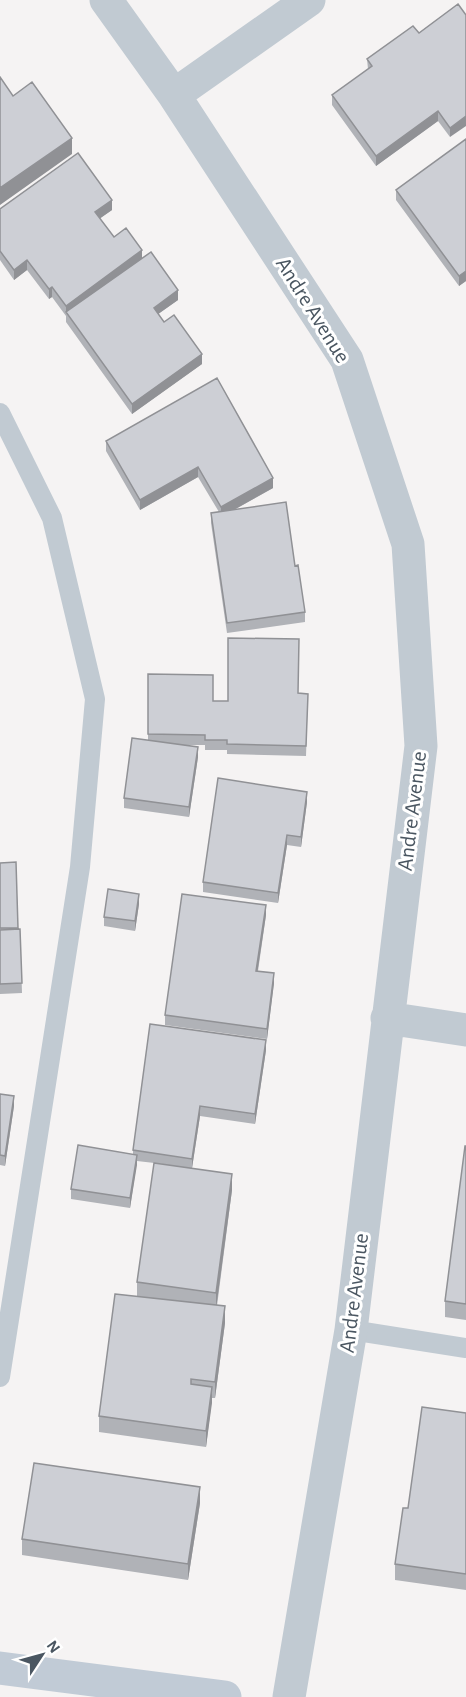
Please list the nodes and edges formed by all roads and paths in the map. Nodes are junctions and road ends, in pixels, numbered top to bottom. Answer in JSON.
{"nodes":[{"id":1,"x":106,"y":0,"type":"edge"},
{"id":2,"x":309,"y":0,"type":"edge"},
{"id":3,"x":174,"y":95,"type":"junction"},
{"id":4,"x":0,"y":413,"type":"edge"},
{"id":5,"x":387,"y":1018,"type":"junction"},
{"id":6,"x":466,"y":1030,"type":"edge"},
{"id":7,"x":351,"y":1330,"type":"junction"},
{"id":8,"x":466,"y":1348,"type":"edge"},
{"id":9,"x":0,"y":1377,"type":"edge"},
{"id":10,"x":0,"y":1668,"type":"edge"},
{"id":11,"x":225,"y":1697,"type":"edge"},
{"id":12,"x":289,"y":1697,"type":"edge"}],
"edges":[{"from":1,"to":3,"type":"street","name":"Andre Avenue"},
{"from":2,"to":3,"type":"street"},
{"from":3,"to":5,"type":"street","name":"Andre Avenue"},
{"from":4,"to":9,"type":"lane"},
{"from":5,"to":6,"type":"street"},
{"from":5,"to":7,"type":"street","name":"Andre Avenue"},
{"from":7,"to":8,"type":"lane"},
{"from":7,"to":12,"type":"street","name":"Andre Avenue"},
{"from":10,"to":11,"type":"street"}]}
